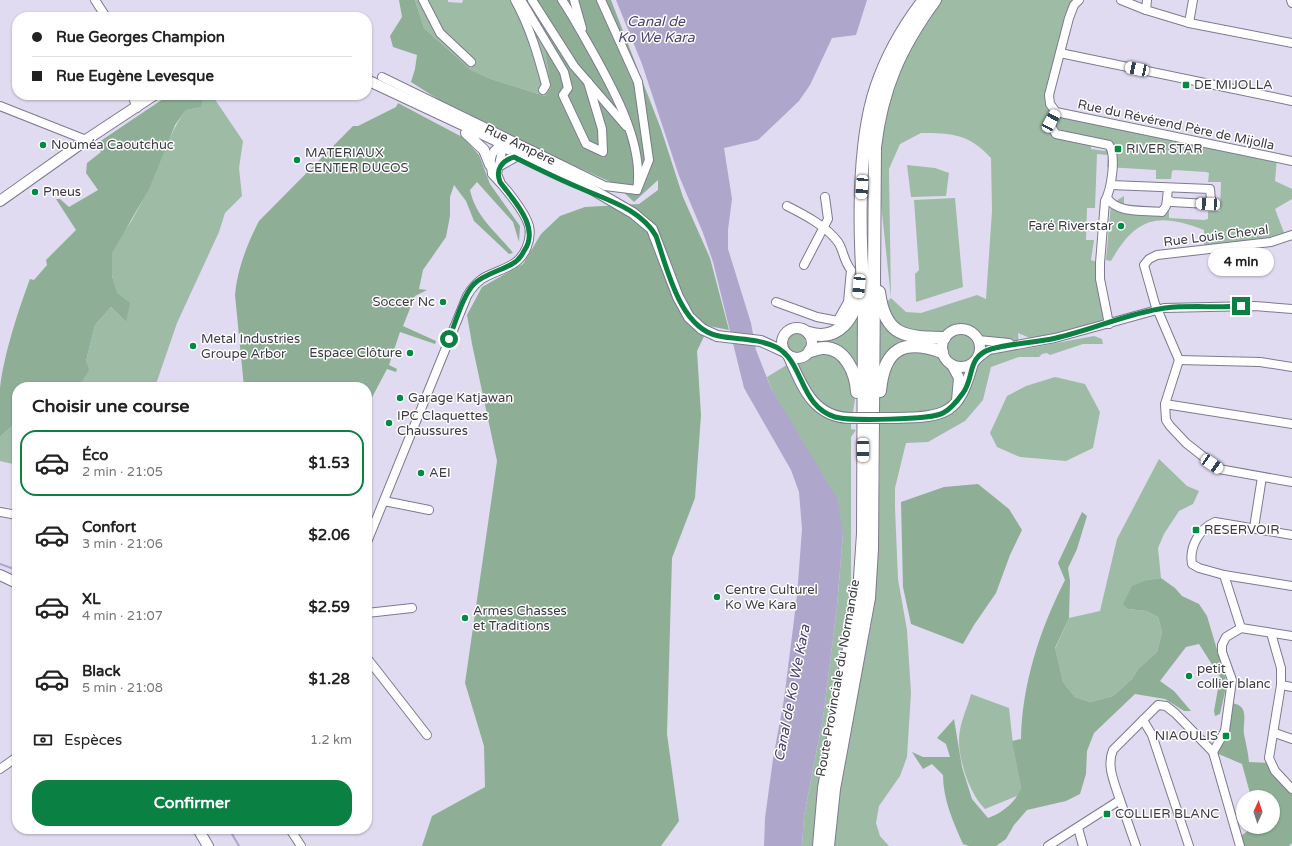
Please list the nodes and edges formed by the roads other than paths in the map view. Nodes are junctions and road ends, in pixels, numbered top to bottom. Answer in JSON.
{"nodes":[{"id":1,"x":95,"y":0,"type":"edge"},
{"id":2,"x":423,"y":0,"type":"edge"},
{"id":3,"x":514,"y":0,"type":"edge"},
{"id":4,"x":521,"y":0,"type":"edge"},
{"id":5,"x":532,"y":0,"type":"edge"},
{"id":6,"x":562,"y":0,"type":"edge"},
{"id":7,"x":574,"y":0,"type":"edge"},
{"id":8,"x":601,"y":0,"type":"edge"},
{"id":9,"x":924,"y":0,"type":"edge"},
{"id":10,"x":935,"y":0,"type":"edge"},
{"id":11,"x":1079,"y":0,"type":"edge"},
{"id":12,"x":1121,"y":0,"type":"edge"},
{"id":13,"x":1147,"y":0,"type":"edge"},
{"id":14,"x":1193,"y":0,"type":"edge"},
{"id":15,"x":1146,"y":10,"type":"junction"},
{"id":16,"x":103,"y":12,"type":"edge"},
{"id":17,"x":1189,"y":23,"type":"junction"},
{"id":18,"x":1292,"y":43,"type":"edge"},
{"id":19,"x":588,"y":44,"type":"junction"},
{"id":20,"x":1060,"y":53,"type":"junction"},
{"id":21,"x":471,"y":62,"type":"dead end"},
{"id":22,"x":382,"y":77,"type":"dead end"},
{"id":23,"x":372,"y":82,"type":"edge"},
{"id":24,"x":588,"y":82,"type":"junction"},
{"id":25,"x":543,"y":90,"type":"dead end"},
{"id":26,"x":134,"y":100,"type":"edge"},
{"id":27,"x":147,"y":100,"type":"edge"},
{"id":28,"x":1292,"y":101,"type":"edge"},
{"id":29,"x":414,"y":103,"type":"junction"},
{"id":30,"x":0,"y":106,"type":"edge"},
{"id":31,"x":137,"y":108,"type":"junction"},
{"id":32,"x":1056,"y":112,"type":"junction"},
{"id":33,"x":628,"y":129,"type":"junction"},
{"id":34,"x":466,"y":133,"type":"junction"},
{"id":35,"x":490,"y":138,"type":"junction"},
{"id":36,"x":86,"y":140,"type":"junction"},
{"id":37,"x":499,"y":148,"type":"junction"},
{"id":38,"x":514,"y":157,"type":"junction"},
{"id":39,"x":1292,"y":161,"type":"edge"},
{"id":40,"x":495,"y":165,"type":"junction"},
{"id":41,"x":556,"y":171,"type":"junction"},
{"id":42,"x":1111,"y":185,"type":"junction"},
{"id":43,"x":1168,"y":188,"type":"junction"},
{"id":44,"x":637,"y":190,"type":"junction"},
{"id":45,"x":825,"y":197,"type":"dead end"},
{"id":46,"x":1107,"y":198,"type":"junction"},
{"id":47,"x":1167,"y":199,"type":"junction"},
{"id":48,"x":0,"y":200,"type":"edge"},
{"id":49,"x":619,"y":204,"type":"junction"},
{"id":50,"x":787,"y":206,"type":"dead end"},
{"id":51,"x":823,"y":228,"type":"junction"},
{"id":52,"x":1292,"y":235,"type":"edge"},
{"id":53,"x":874,"y":260,"type":"junction"},
{"id":54,"x":804,"y":265,"type":"dead end"},
{"id":55,"x":862,"y":271,"type":"junction"},
{"id":56,"x":776,"y":302,"type":"dead end"},
{"id":57,"x":1292,"y":309,"type":"edge"},
{"id":58,"x":1158,"y":310,"type":"junction"},
{"id":59,"x":842,"y":322,"type":"junction"},
{"id":60,"x":1109,"y":324,"type":"junction"},
{"id":61,"x":786,"y":332,"type":"junction"},
{"id":62,"x":809,"y":333,"type":"junction"},
{"id":63,"x":944,"y":338,"type":"junction"},
{"id":64,"x":758,"y":340,"type":"junction"},
{"id":65,"x":978,"y":340,"type":"junction"},
{"id":66,"x":1015,"y":344,"type":"junction"},
{"id":67,"x":942,"y":352,"type":"junction"},
{"id":68,"x":786,"y":354,"type":"junction"},
{"id":69,"x":807,"y":354,"type":"junction"},
{"id":70,"x":1179,"y":360,"type":"junction"},
{"id":71,"x":975,"y":361,"type":"junction"},
{"id":72,"x":952,"y":365,"type":"junction"},
{"id":73,"x":1292,"y":366,"type":"edge"},
{"id":74,"x":802,"y":385,"type":"junction"},
{"id":75,"x":956,"y":401,"type":"junction"},
{"id":76,"x":1165,"y":404,"type":"junction"},
{"id":77,"x":1292,"y":424,"type":"edge"},
{"id":78,"x":868,"y":435,"type":"junction"},
{"id":79,"x":1262,"y":477,"type":"junction"},
{"id":80,"x":1292,"y":482,"type":"edge"},
{"id":81,"x":384,"y":501,"type":"junction"},
{"id":82,"x":428,"y":510,"type":"dead end"},
{"id":83,"x":0,"y":512,"type":"edge"},
{"id":84,"x":12,"y":514,"type":"edge"},
{"id":85,"x":1254,"y":528,"type":"junction"},
{"id":86,"x":372,"y":530,"type":"edge"},
{"id":87,"x":1292,"y":535,"type":"edge"},
{"id":88,"x":0,"y":575,"type":"edge"},
{"id":89,"x":1224,"y":575,"type":"junction"},
{"id":90,"x":12,"y":581,"type":"edge"},
{"id":91,"x":1292,"y":586,"type":"edge"},
{"id":92,"x":412,"y":608,"type":"dead end"},
{"id":93,"x":372,"y":612,"type":"edge"},
{"id":94,"x":1241,"y":628,"type":"junction"},
{"id":95,"x":1271,"y":633,"type":"junction"},
{"id":96,"x":1292,"y":636,"type":"edge"},
{"id":97,"x":372,"y":664,"type":"edge"},
{"id":98,"x":1281,"y":685,"type":"junction"},
{"id":99,"x":1292,"y":687,"type":"edge"},
{"id":100,"x":1143,"y":720,"type":"junction"},
{"id":101,"x":1274,"y":734,"type":"junction"},
{"id":102,"x":427,"y":735,"type":"dead end"},
{"id":103,"x":1292,"y":739,"type":"edge"},
{"id":104,"x":1214,"y":752,"type":"junction"},
{"id":105,"x":12,"y":761,"type":"edge"},
{"id":106,"x":0,"y":769,"type":"edge"},
{"id":107,"x":1292,"y":789,"type":"edge"},
{"id":108,"x":1120,"y":800,"type":"junction"},
{"id":109,"x":1078,"y":828,"type":"junction"},
{"id":110,"x":201,"y":834,"type":"edge"},
{"id":111,"x":293,"y":834,"type":"edge"},
{"id":112,"x":208,"y":846,"type":"edge"},
{"id":113,"x":301,"y":846,"type":"edge"},
{"id":114,"x":819,"y":846,"type":"edge"},
{"id":115,"x":828,"y":846,"type":"edge"},
{"id":116,"x":1048,"y":846,"type":"edge"},
{"id":117,"x":1083,"y":846,"type":"edge"},
{"id":118,"x":1136,"y":846,"type":"edge"},
{"id":119,"x":1188,"y":846,"type":"edge"},
{"id":120,"x":1240,"y":846,"type":"edge"}],
"edges":[{"from":1,"to":16,"type":"street"},
{"from":2,"to":21,"type":"street"},
{"from":3,"to":25,"type":"street"},
{"from":4,"to":24,"type":"street"},
{"from":5,"to":24,"type":"street"},
{"from":6,"to":19,"type":"street"},
{"from":7,"to":19,"type":"street"},
{"from":8,"to":44,"type":"street"},
{"from":9,"to":55,"type":"highway","name":"Route Provinciale du Normandie"},
{"from":10,"to":53,"type":"highway","name":"Route Provinciale du Normandie"},
{"from":11,"to":20,"type":"street"},
{"from":12,"to":15,"type":"street"},
{"from":13,"to":15,"type":"street"},
{"from":14,"to":17,"type":"street"},
{"from":15,"to":17,"type":"street"},
{"from":17,"to":18,"type":"street"},
{"from":19,"to":33,"type":"street"},
{"from":20,"to":28,"type":"street"},
{"from":20,"to":32,"type":"street"},
{"from":22,"to":44,"type":"street"},
{"from":23,"to":29,"type":"main road","name":"Rue Ampère"},
{"from":24,"to":33,"type":"street"},
{"from":26,"to":31,"type":"street"},
{"from":27,"to":31,"type":"main road"},
{"from":29,"to":34,"type":"main road","name":"Rue Ampère"},
{"from":29,"to":35,"type":"main road","name":"Rue Ampère"},
{"from":30,"to":36,"type":"street"},
{"from":31,"to":36,"type":"main road"},
{"from":32,"to":39,"type":"street","name":"Rue du Révérend Père de Mijolla"},
{"from":32,"to":42,"type":"street"},
{"from":33,"to":44,"type":"street"},
{"from":34,"to":37,"type":"main road","name":"Rue Ampère"},
{"from":34,"to":40,"type":"main road"},
{"from":35,"to":37,"type":"street"},
{"from":35,"to":41,"type":"main road","name":"Rue Ampère"},
{"from":36,"to":48,"type":"main road"},
{"from":37,"to":38,"type":"main road","name":"Rue Ampère"},
{"from":37,"to":40,"type":"street"},
{"from":37,"to":41,"type":"street"},
{"from":38,"to":40,"type":"main road"},
{"from":38,"to":49,"type":"main road","name":"Rue Ampère"},
{"from":40,"to":81,"type":"street"},
{"from":41,"to":49,"type":"main road","name":"Rue Ampère"},
{"from":42,"to":43,"type":"street"},
{"from":42,"to":46,"type":"street"},
{"from":43,"to":47,"type":"street"},
{"from":43,"to":47,"type":"street"},
{"from":45,"to":51,"type":"street"},
{"from":46,"to":47,"type":"street"},
{"from":46,"to":60,"type":"street"},
{"from":49,"to":64,"type":"main road","name":"Rue Ampère"},
{"from":50,"to":51,"type":"street"},
{"from":51,"to":54,"type":"street"},
{"from":51,"to":59,"type":"street"},
{"from":52,"to":58,"type":"street","name":"Rue Louis Cheval"},
{"from":53,"to":63,"type":"highway"},
{"from":53,"to":78,"type":"highway","name":"Route Provinciale du Normandie"},
{"from":55,"to":59,"type":"highway"},
{"from":55,"to":78,"type":"highway","name":"Route Provinciale du Normandie"},
{"from":56,"to":59,"type":"street"},
{"from":57,"to":58,"type":"street"},
{"from":58,"to":60,"type":"street"},
{"from":58,"to":70,"type":"street","name":"Rue Louis Cheval"},
{"from":59,"to":62,"type":"highway"},
{"from":60,"to":66,"type":"street"},
{"from":61,"to":62,"type":"main road"},
{"from":61,"to":64,"type":"main road"},
{"from":61,"to":68,"type":"main road"},
{"from":62,"to":69,"type":"main road"},
{"from":63,"to":65,"type":"main road"},
{"from":63,"to":67,"type":"main road"},
{"from":64,"to":68,"type":"main road"},
{"from":65,"to":66,"type":"street"},
{"from":65,"to":71,"type":"main road"},
{"from":66,"to":71,"type":"street"},
{"from":67,"to":72,"type":"main road"},
{"from":67,"to":78,"type":"highway"},
{"from":68,"to":69,"type":"main road"},
{"from":68,"to":74,"type":"main road"},
{"from":69,"to":74,"type":"main road"},
{"from":69,"to":78,"type":"highway"},
{"from":70,"to":73,"type":"street"},
{"from":70,"to":76,"type":"street"},
{"from":71,"to":72,"type":"main road"},
{"from":71,"to":75,"type":"main road"},
{"from":72,"to":75,"type":"main road"},
{"from":74,"to":75,"type":"main road","bridge":true},
{"from":76,"to":77,"type":"street"},
{"from":76,"to":79,"type":"street"},
{"from":78,"to":114,"type":"highway","name":"Route Provinciale du Normandie"},
{"from":78,"to":115,"type":"highway","name":"Route Provinciale du Normandie"},
{"from":79,"to":80,"type":"street"},
{"from":79,"to":85,"type":"street"},
{"from":81,"to":82,"type":"street"},
{"from":81,"to":86,"type":"street"},
{"from":83,"to":84,"type":"street"},
{"from":85,"to":87,"type":"street"},
{"from":85,"to":89,"type":"street"},
{"from":88,"to":90,"type":"main road"},
{"from":89,"to":91,"type":"street"},
{"from":89,"to":94,"type":"street"},
{"from":92,"to":93,"type":"street"},
{"from":94,"to":95,"type":"street"},
{"from":94,"to":104,"type":"street"},
{"from":95,"to":96,"type":"street"},
{"from":95,"to":98,"type":"street"},
{"from":97,"to":102,"type":"street"},
{"from":98,"to":99,"type":"street"},
{"from":98,"to":101,"type":"street"},
{"from":100,"to":104,"type":"street"},
{"from":100,"to":108,"type":"street"},
{"from":100,"to":119,"type":"street"},
{"from":101,"to":103,"type":"street"},
{"from":101,"to":107,"type":"street"},
{"from":104,"to":120,"type":"street"},
{"from":105,"to":106,"type":"street"},
{"from":108,"to":109,"type":"street"},
{"from":108,"to":118,"type":"street"},
{"from":109,"to":116,"type":"street"},
{"from":109,"to":117,"type":"street"},
{"from":110,"to":112,"type":"main road"},
{"from":111,"to":113,"type":"street"}]}
